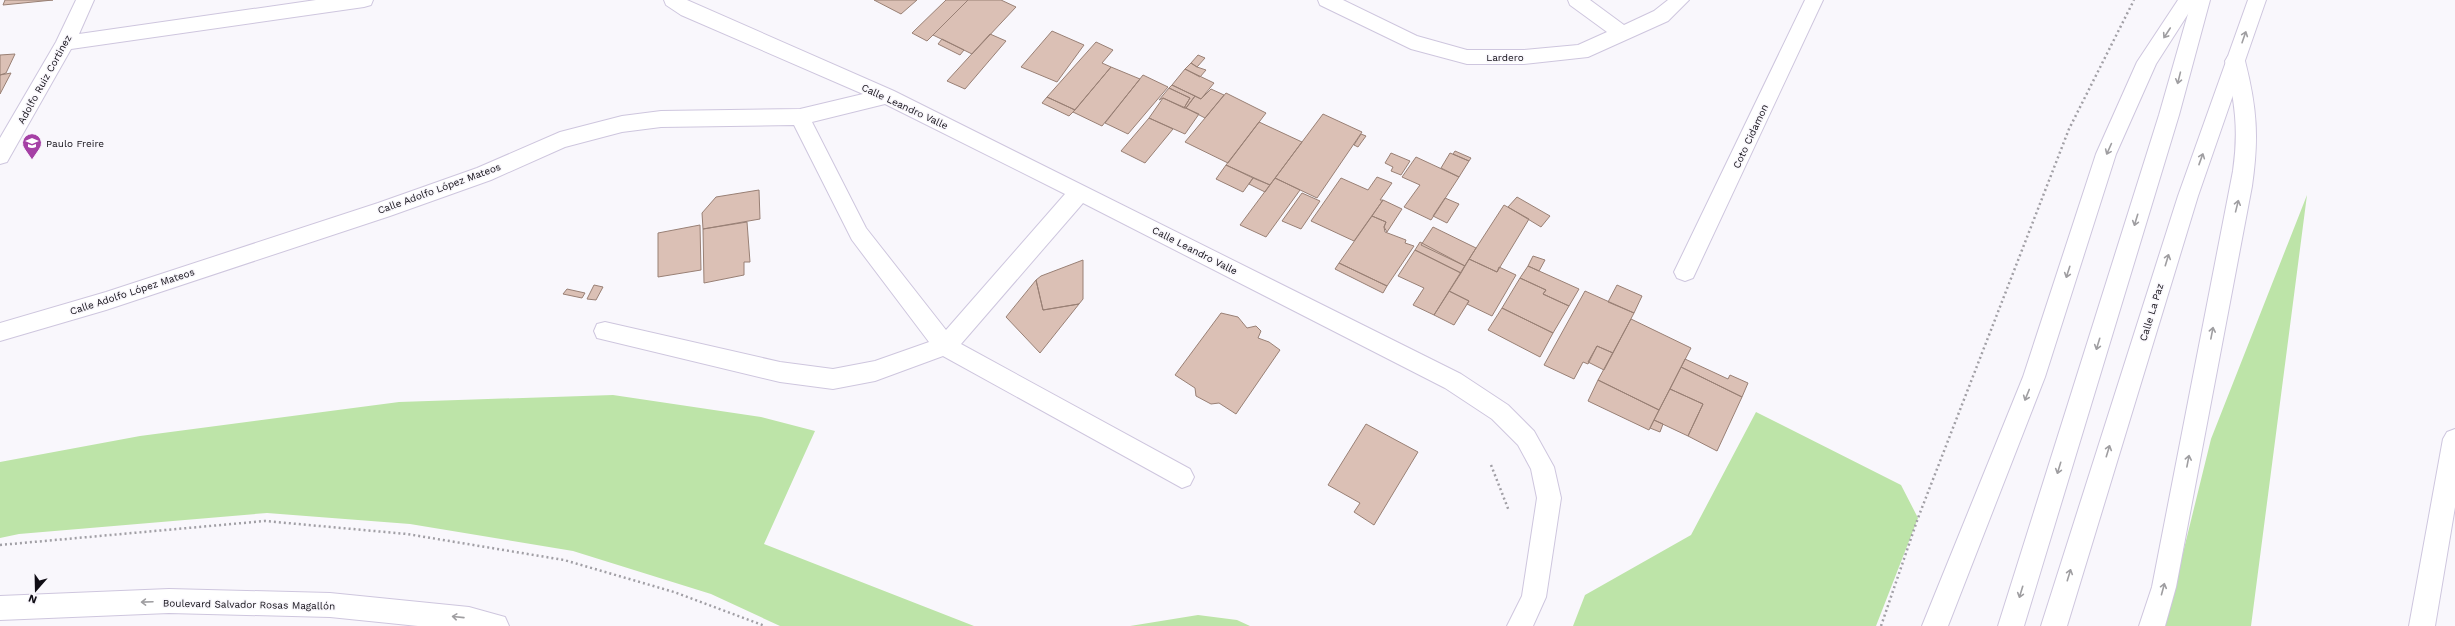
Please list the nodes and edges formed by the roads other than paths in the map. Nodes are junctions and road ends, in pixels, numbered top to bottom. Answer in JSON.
{"nodes":[{"id":1,"x":85,"y":0,"type":"edge"},
{"id":2,"x":364,"y":0,"type":"edge"},
{"id":3,"x":673,"y":0,"type":"edge"},
{"id":4,"x":1327,"y":0,"type":"edge"},
{"id":5,"x":1578,"y":0,"type":"edge"},
{"id":6,"x":1680,"y":0,"type":"edge"},
{"id":7,"x":1814,"y":0,"type":"edge"},
{"id":8,"x":2188,"y":0,"type":"edge"},
{"id":9,"x":2201,"y":0,"type":"edge"},
{"id":10,"x":2257,"y":0,"type":"edge"},
{"id":11,"x":1622,"y":33,"type":"junction"},
{"id":12,"x":65,"y":42,"type":"junction"},
{"id":13,"x":2235,"y":61,"type":"junction"},
{"id":14,"x":887,"y":96,"type":"junction"},
{"id":15,"x":800,"y":117,"type":"junction"},
{"id":16,"x":0,"y":156,"type":"edge"},
{"id":17,"x":1080,"y":192,"type":"junction"},
{"id":18,"x":1685,"y":272,"type":"dead end"},
{"id":19,"x":605,"y":330,"type":"dead end"},
{"id":20,"x":0,"y":332,"type":"edge"},
{"id":21,"x":946,"y":346,"type":"junction"},
{"id":22,"x":2455,"y":439,"type":"edge"},
{"id":23,"x":1182,"y":477,"type":"dead end"},
{"id":24,"x":0,"y":608,"type":"edge"},
{"id":25,"x":496,"y":626,"type":"edge"},
{"id":26,"x":1520,"y":626,"type":"edge"},
{"id":27,"x":1934,"y":626,"type":"edge"},
{"id":28,"x":2011,"y":626,"type":"edge"},
{"id":29,"x":2054,"y":626,"type":"edge"},
{"id":30,"x":2152,"y":626,"type":"edge"},
{"id":31,"x":2422,"y":626,"type":"edge"}],
"edges":[{"from":1,"to":12,"type":"main road","name":"Adolfo Ruiz Cortinez"},
{"from":2,"to":12,"type":"main road"},
{"from":3,"to":14,"type":"main road","name":"Calle Leandro Valle"},
{"from":4,"to":11,"type":"main road","name":"Lardero"},
{"from":5,"to":11,"type":"main road"},
{"from":6,"to":11,"type":"main road","name":"Lardero"},
{"from":7,"to":18,"type":"main road","name":"Coto Cidamon"},
{"from":8,"to":27,"type":"main road","one_way":true},
{"from":9,"to":28,"type":"main road","one_way":true},
{"from":13,"to":10,"type":"main road","name":"Calle La Paz","one_way":true},
{"from":12,"to":16,"type":"main road","name":"Adolfo Ruiz Cortinez"},
{"from":29,"to":13,"type":"main road","name":"Calle La Paz","one_way":true},
{"from":30,"to":13,"type":"main road","one_way":true},
{"from":14,"to":15,"type":"main road","name":"Calle Adolfo López Mateos"},
{"from":14,"to":17,"type":"main road","name":"Calle Leandro Valle"},
{"from":15,"to":20,"type":"main road","name":"Calle Adolfo López Mateos"},
{"from":15,"to":21,"type":"main road"},
{"from":17,"to":21,"type":"main road"},
{"from":17,"to":26,"type":"main road","name":"Calle Leandro Valle"},
{"from":19,"to":21,"type":"main road"},
{"from":21,"to":23,"type":"main road"},
{"from":22,"to":31,"type":"main road"},
{"from":25,"to":24,"type":"main road","name":"Boulevard Salvador Rosas Magallón","one_way":true}]}
